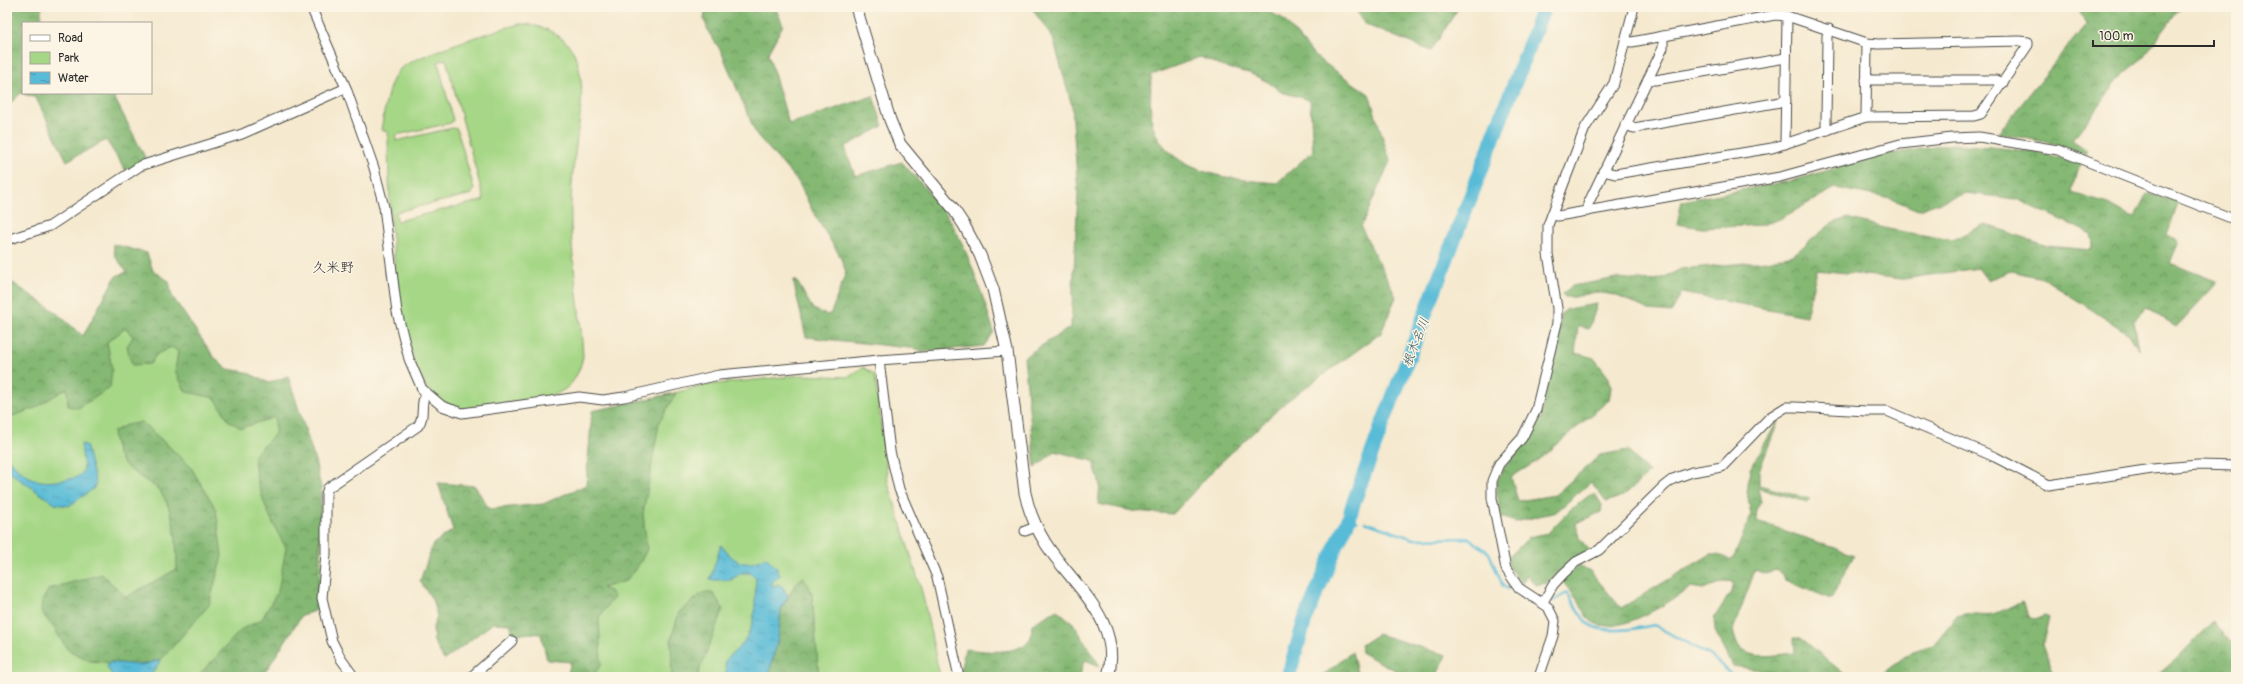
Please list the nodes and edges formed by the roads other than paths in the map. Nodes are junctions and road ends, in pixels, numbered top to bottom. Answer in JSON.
{"nodes":[{"id":1,"x":310,"y":7,"type":"edge"},
{"id":2,"x":856,"y":7,"type":"edge"},
{"id":3,"x":1634,"y":7,"type":"edge"},
{"id":4,"x":1787,"y":16,"type":"junction"},
{"id":5,"x":1829,"y":29,"type":"junction"},
{"id":6,"x":1663,"y":36,"type":"junction"},
{"id":7,"x":1625,"y":41,"type":"junction"},
{"id":8,"x":1868,"y":43,"type":"junction"},
{"id":9,"x":1786,"y":58,"type":"junction"},
{"id":10,"x":1648,"y":78,"type":"junction"},
{"id":11,"x":1866,"y":80,"type":"junction"},
{"id":12,"x":2003,"y":84,"type":"junction"},
{"id":13,"x":346,"y":88,"type":"junction"},
{"id":14,"x":1786,"y":101,"type":"junction"},
{"id":15,"x":1866,"y":117,"type":"junction"},
{"id":16,"x":1625,"y":126,"type":"junction"},
{"id":17,"x":1828,"y":130,"type":"junction"},
{"id":18,"x":1785,"y":144,"type":"junction"},
{"id":19,"x":1603,"y":171,"type":"junction"},
{"id":20,"x":1588,"y":211,"type":"junction"},
{"id":21,"x":1552,"y":215,"type":"junction"},
{"id":22,"x":2236,"y":220,"type":"edge"},
{"id":23,"x":7,"y":240,"type":"edge"},
{"id":24,"x":1007,"y":350,"type":"junction"},
{"id":25,"x":879,"y":360,"type":"junction"},
{"id":26,"x":426,"y":394,"type":"junction"},
{"id":27,"x":2236,"y":466,"type":"edge"},
{"id":28,"x":1036,"y":527,"type":"junction"},
{"id":29,"x":1026,"y":531,"type":"dead end"},
{"id":30,"x":1543,"y":602,"type":"junction"},
{"id":31,"x":512,"y":640,"type":"dead end"},
{"id":32,"x":354,"y":677,"type":"edge"},
{"id":33,"x":471,"y":677,"type":"edge"},
{"id":34,"x":959,"y":677,"type":"edge"},
{"id":35,"x":1108,"y":677,"type":"edge"},
{"id":36,"x":1539,"y":677,"type":"edge"}],
"edges":[{"from":1,"to":13,"type":"street"},
{"from":2,"to":24,"type":"street"},
{"from":3,"to":7,"type":"street"},
{"from":4,"to":5,"type":"street"},
{"from":4,"to":6,"type":"street"},
{"from":4,"to":9,"type":"street"},
{"from":5,"to":8,"type":"street"},
{"from":5,"to":17,"type":"street"},
{"from":6,"to":7,"type":"street"},
{"from":6,"to":10,"type":"street"},
{"from":7,"to":21,"type":"street"},
{"from":8,"to":11,"type":"street"},
{"from":8,"to":12,"type":"street"},
{"from":9,"to":10,"type":"street"},
{"from":9,"to":14,"type":"street"},
{"from":10,"to":16,"type":"street"},
{"from":11,"to":12,"type":"street"},
{"from":11,"to":15,"type":"street"},
{"from":12,"to":15,"type":"street"},
{"from":13,"to":23,"type":"street"},
{"from":13,"to":26,"type":"street"},
{"from":14,"to":16,"type":"street"},
{"from":14,"to":18,"type":"street"},
{"from":15,"to":17,"type":"street"},
{"from":16,"to":19,"type":"street"},
{"from":17,"to":18,"type":"street"},
{"from":18,"to":19,"type":"street"},
{"from":19,"to":20,"type":"street"},
{"from":20,"to":21,"type":"street"},
{"from":20,"to":22,"type":"street"},
{"from":21,"to":30,"type":"street"},
{"from":24,"to":25,"type":"street"},
{"from":24,"to":28,"type":"street"},
{"from":25,"to":26,"type":"street"},
{"from":25,"to":34,"type":"street"},
{"from":26,"to":32,"type":"street"},
{"from":27,"to":30,"type":"street"},
{"from":28,"to":29,"type":"street"},
{"from":28,"to":35,"type":"street"},
{"from":30,"to":36,"type":"street"},
{"from":31,"to":33,"type":"street"}]}
